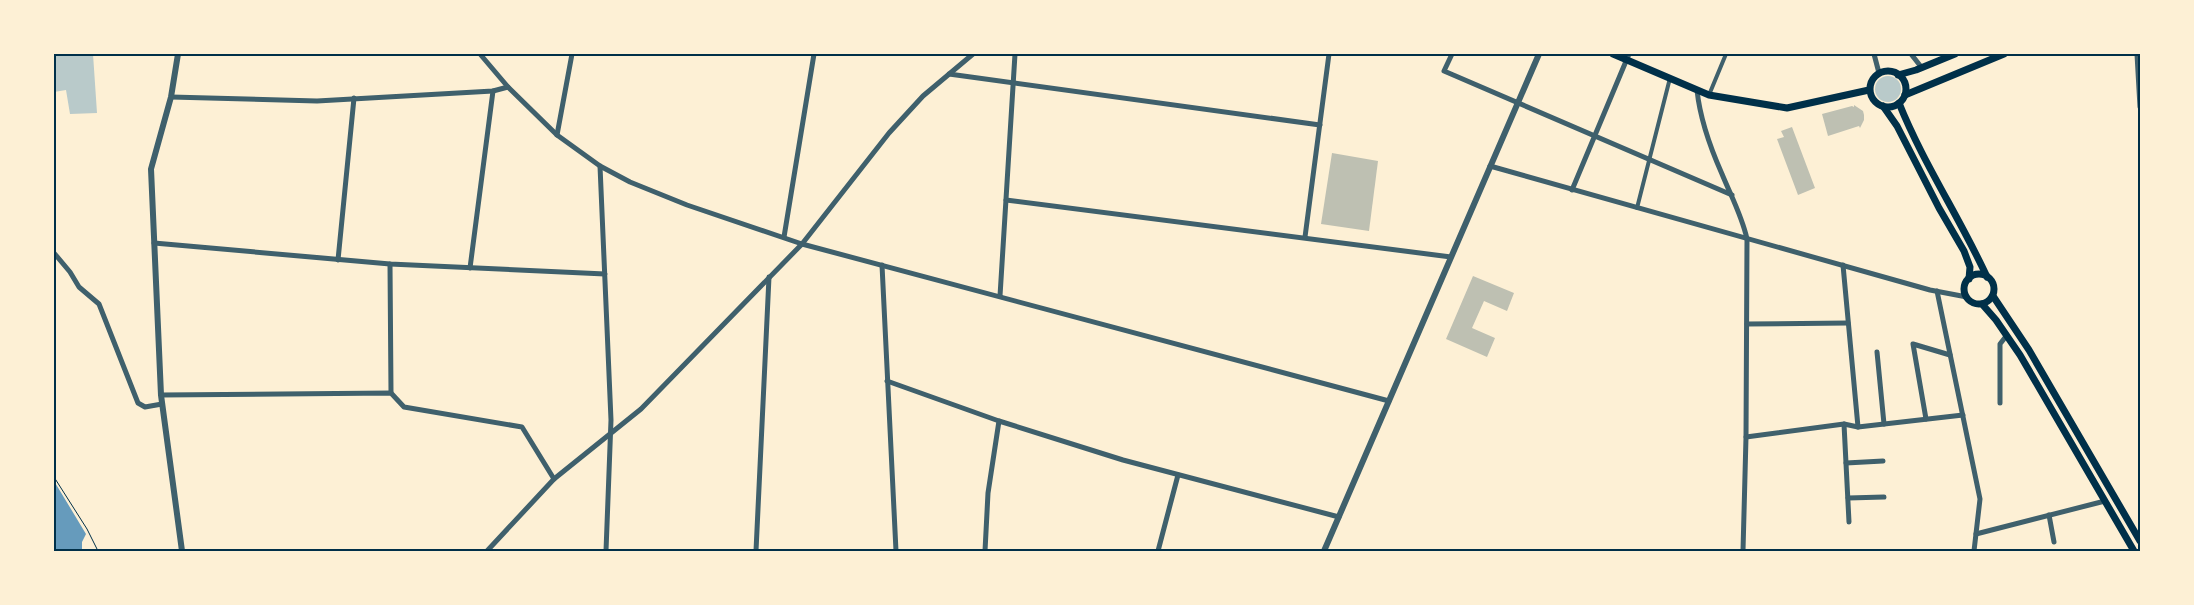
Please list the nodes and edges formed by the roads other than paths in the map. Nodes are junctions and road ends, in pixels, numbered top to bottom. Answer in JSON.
{"nodes":[{"id":1,"x":178,"y":54,"type":"edge"},
{"id":2,"x":480,"y":54,"type":"edge"},
{"id":3,"x":572,"y":54,"type":"edge"},
{"id":4,"x":814,"y":54,"type":"edge"},
{"id":5,"x":973,"y":54,"type":"edge"},
{"id":6,"x":1015,"y":54,"type":"edge"},
{"id":7,"x":1329,"y":54,"type":"edge"},
{"id":8,"x":1452,"y":54,"type":"edge"},
{"id":9,"x":1539,"y":54,"type":"edge"},
{"id":10,"x":1613,"y":54,"type":"edge"},
{"id":11,"x":1726,"y":54,"type":"edge"},
{"id":12,"x":1874,"y":54,"type":"edge"},
{"id":13,"x":1911,"y":54,"type":"edge"},
{"id":14,"x":1955,"y":54,"type":"edge"},
{"id":15,"x":2004,"y":54,"type":"edge"},
{"id":16,"x":2138,"y":54,"type":"edge"},
{"id":17,"x":1627,"y":57,"type":"edge"},
{"id":18,"x":1922,"y":68,"type":"junction"},
{"id":19,"x":1879,"y":73,"type":"junction"},
{"id":20,"x":949,"y":74,"type":"junction"},
{"id":21,"x":1898,"y":75,"type":"junction"},
{"id":22,"x":1670,"y":78,"type":"junction"},
{"id":23,"x":1013,"y":83,"type":"junction"},
{"id":24,"x":508,"y":87,"type":"junction"},
{"id":25,"x":1697,"y":90,"type":"junction"},
{"id":26,"x":1869,"y":90,"type":"junction"},
{"id":27,"x":493,"y":91,"type":"junction"},
{"id":28,"x":1709,"y":95,"type":"junction"},
{"id":29,"x":1904,"y":95,"type":"junction"},
{"id":30,"x":171,"y":97,"type":"junction"},
{"id":31,"x":354,"y":98,"type":"junction"},
{"id":32,"x":1518,"y":103,"type":"junction"},
{"id":33,"x":1899,"y":103,"type":"junction"},
{"id":34,"x":1883,"y":106,"type":"junction"},
{"id":35,"x":2140,"y":108,"type":"edge"},
{"id":36,"x":1320,"y":125,"type":"junction"},
{"id":37,"x":557,"y":135,"type":"junction"},
{"id":38,"x":1594,"y":136,"type":"junction"},
{"id":39,"x":1648,"y":159,"type":"junction"},
{"id":40,"x":600,"y":166,"type":"junction"},
{"id":41,"x":1490,"y":166,"type":"junction"},
{"id":42,"x":1572,"y":190,"type":"junction"},
{"id":43,"x":1732,"y":195,"type":"junction"},
{"id":44,"x":1006,"y":200,"type":"junction"},
{"id":45,"x":1638,"y":208,"type":"junction"},
{"id":46,"x":784,"y":238,"type":"junction"},
{"id":47,"x":1305,"y":238,"type":"junction"},
{"id":48,"x":1747,"y":238,"type":"junction"},
{"id":49,"x":154,"y":243,"type":"junction"},
{"id":50,"x":802,"y":244,"type":"junction"},
{"id":51,"x":54,"y":253,"type":"edge"},
{"id":52,"x":1451,"y":257,"type":"junction"},
{"id":53,"x":338,"y":260,"type":"junction"},
{"id":54,"x":390,"y":264,"type":"junction"},
{"id":55,"x":882,"y":265,"type":"junction"},
{"id":56,"x":1843,"y":266,"type":"junction"},
{"id":57,"x":470,"y":268,"type":"junction"},
{"id":58,"x":605,"y":274,"type":"junction"},
{"id":59,"x":769,"y":277,"type":"junction"},
{"id":60,"x":1988,"y":277,"type":"junction"},
{"id":61,"x":1969,"y":279,"type":"junction"},
{"id":62,"x":1937,"y":291,"type":"junction"},
{"id":63,"x":1000,"y":296,"type":"junction"},
{"id":64,"x":1993,"y":296,"type":"junction"},
{"id":65,"x":1966,"y":297,"type":"junction"},
{"id":66,"x":1982,"y":304,"type":"junction"},
{"id":67,"x":1848,"y":322,"type":"junction"},
{"id":68,"x":1747,"y":324,"type":"junction"},
{"id":69,"x":2007,"y":335,"type":"junction"},
{"id":70,"x":1877,"y":352,"type":"dead end"},
{"id":71,"x":1950,"y":355,"type":"junction"},
{"id":72,"x":887,"y":381,"type":"junction"},
{"id":73,"x":391,"y":393,"type":"junction"},
{"id":74,"x":160,"y":395,"type":"junction"},
{"id":75,"x":1389,"y":401,"type":"junction"},
{"id":76,"x":2000,"y":403,"type":"dead end"},
{"id":77,"x":162,"y":404,"type":"junction"},
{"id":78,"x":1962,"y":415,"type":"junction"},
{"id":79,"x":1926,"y":419,"type":"junction"},
{"id":80,"x":998,"y":421,"type":"junction"},
{"id":81,"x":1844,"y":424,"type":"junction"},
{"id":82,"x":1884,"y":424,"type":"junction"},
{"id":83,"x":1858,"y":427,"type":"junction"},
{"id":84,"x":609,"y":435,"type":"junction"},
{"id":85,"x":1746,"y":437,"type":"junction"},
{"id":86,"x":1882,"y":461,"type":"dead end"},
{"id":87,"x":1846,"y":463,"type":"junction"},
{"id":88,"x":1178,"y":475,"type":"junction"},
{"id":89,"x":554,"y":479,"type":"junction"},
{"id":90,"x":1884,"y":497,"type":"dead end"},
{"id":91,"x":1848,"y":498,"type":"junction"},
{"id":92,"x":2104,"y":501,"type":"junction"},
{"id":93,"x":2049,"y":515,"type":"junction"},
{"id":94,"x":1338,"y":517,"type":"junction"},
{"id":95,"x":1850,"y":522,"type":"dead end"},
{"id":96,"x":1976,"y":534,"type":"junction"},
{"id":97,"x":2140,"y":541,"type":"edge"},
{"id":98,"x":2054,"y":542,"type":"dead end"},
{"id":99,"x":182,"y":551,"type":"edge"},
{"id":100,"x":487,"y":551,"type":"edge"},
{"id":101,"x":606,"y":551,"type":"edge"},
{"id":102,"x":756,"y":551,"type":"edge"},
{"id":103,"x":896,"y":551,"type":"edge"},
{"id":104,"x":985,"y":551,"type":"edge"},
{"id":105,"x":1158,"y":551,"type":"edge"},
{"id":106,"x":1324,"y":551,"type":"edge"},
{"id":107,"x":1743,"y":551,"type":"edge"},
{"id":108,"x":1974,"y":551,"type":"edge"},
{"id":109,"x":2134,"y":551,"type":"edge"}],
"edges":[{"from":1,"to":30,"type":"street"},
{"from":2,"to":24,"type":"street"},
{"from":3,"to":37,"type":"street"},
{"from":4,"to":46,"type":"street"},
{"from":5,"to":20,"type":"street"},
{"from":6,"to":23,"type":"street"},
{"from":7,"to":36,"type":"street"},
{"from":8,"to":32,"type":"street"},
{"from":9,"to":32,"type":"street"},
{"from":10,"to":17,"type":"main road"},
{"from":11,"to":28,"type":"street"},
{"from":12,"to":19,"type":"street"},
{"from":13,"to":18,"type":"street"},
{"from":14,"to":18,"type":"main road"},
{"from":15,"to":29,"type":"main road"},
{"from":16,"to":35,"type":"street"},
{"from":17,"to":22,"type":"main road"},
{"from":17,"to":38,"type":"street"},
{"from":18,"to":21,"type":"main road"},
{"from":19,"to":21,"type":"main road"},
{"from":19,"to":26,"type":"main road"},
{"from":20,"to":23,"type":"street"},
{"from":20,"to":50,"type":"street"},
{"from":21,"to":29,"type":"main road"},
{"from":22,"to":25,"type":"main road"},
{"from":22,"to":39,"type":"street"},
{"from":23,"to":36,"type":"street"},
{"from":23,"to":44,"type":"street"},
{"from":24,"to":27,"type":"street"},
{"from":24,"to":37,"type":"street"},
{"from":25,"to":28,"type":"main road"},
{"from":25,"to":43,"type":"street"},
{"from":26,"to":28,"type":"main road"},
{"from":26,"to":34,"type":"main road"},
{"from":27,"to":31,"type":"street"},
{"from":27,"to":57,"type":"street"},
{"from":29,"to":33,"type":"main road"},
{"from":30,"to":31,"type":"street"},
{"from":30,"to":49,"type":"street"},
{"from":31,"to":53,"type":"street"},
{"from":32,"to":38,"type":"street"},
{"from":32,"to":41,"type":"street"},
{"from":33,"to":34,"type":"main road"},
{"from":33,"to":60,"type":"main road"},
{"from":34,"to":61,"type":"main road"},
{"from":36,"to":47,"type":"street"},
{"from":37,"to":40,"type":"street"},
{"from":38,"to":39,"type":"street"},
{"from":38,"to":42,"type":"street"},
{"from":39,"to":43,"type":"street"},
{"from":39,"to":45,"type":"street"},
{"from":40,"to":46,"type":"street"},
{"from":40,"to":58,"type":"street"},
{"from":41,"to":42,"type":"street"},
{"from":41,"to":52,"type":"street"},
{"from":42,"to":45,"type":"street"},
{"from":43,"to":48,"type":"street"},
{"from":44,"to":47,"type":"street"},
{"from":44,"to":63,"type":"street"},
{"from":45,"to":48,"type":"street"},
{"from":46,"to":50,"type":"street"},
{"from":47,"to":52,"type":"street"},
{"from":48,"to":56,"type":"street"},
{"from":48,"to":68,"type":"street"},
{"from":49,"to":53,"type":"street"},
{"from":49,"to":74,"type":"street"},
{"from":50,"to":55,"type":"street"},
{"from":50,"to":59,"type":"street"},
{"from":51,"to":77,"type":"street"},
{"from":52,"to":75,"type":"street"},
{"from":53,"to":54,"type":"street"},
{"from":54,"to":57,"type":"street"},
{"from":54,"to":73,"type":"street"},
{"from":55,"to":63,"type":"street"},
{"from":55,"to":72,"type":"street"},
{"from":56,"to":62,"type":"street"},
{"from":56,"to":67,"type":"street"},
{"from":57,"to":58,"type":"street"},
{"from":58,"to":84,"type":"street"},
{"from":59,"to":84,"type":"street"},
{"from":59,"to":102,"type":"street"},
{"from":60,"to":61,"type":"main road"},
{"from":60,"to":64,"type":"main road"},
{"from":61,"to":65,"type":"main road"},
{"from":62,"to":65,"type":"street"},
{"from":62,"to":71,"type":"street"},
{"from":63,"to":75,"type":"street"},
{"from":64,"to":66,"type":"main road"},
{"from":64,"to":97,"type":"main road"},
{"from":65,"to":66,"type":"main road"},
{"from":66,"to":69,"type":"main road"},
{"from":67,"to":68,"type":"street"},
{"from":67,"to":83,"type":"street"},
{"from":68,"to":85,"type":"street"},
{"from":69,"to":76,"type":"street"},
{"from":69,"to":92,"type":"main road"},
{"from":70,"to":82,"type":"street"},
{"from":71,"to":78,"type":"street"},
{"from":71,"to":79,"type":"street"},
{"from":72,"to":80,"type":"street"},
{"from":72,"to":103,"type":"street"},
{"from":73,"to":74,"type":"street"},
{"from":73,"to":89,"type":"street"},
{"from":74,"to":77,"type":"street"},
{"from":75,"to":94,"type":"street"},
{"from":77,"to":99,"type":"street"},
{"from":78,"to":79,"type":"street"},
{"from":78,"to":96,"type":"street"},
{"from":79,"to":82,"type":"street"},
{"from":80,"to":88,"type":"street"},
{"from":80,"to":104,"type":"street"},
{"from":81,"to":83,"type":"street"},
{"from":81,"to":85,"type":"street"},
{"from":81,"to":87,"type":"street"},
{"from":82,"to":83,"type":"street"},
{"from":84,"to":89,"type":"street"},
{"from":84,"to":101,"type":"street"},
{"from":85,"to":107,"type":"street"},
{"from":86,"to":87,"type":"street"},
{"from":87,"to":91,"type":"street"},
{"from":88,"to":94,"type":"street"},
{"from":88,"to":105,"type":"street"},
{"from":89,"to":100,"type":"street"},
{"from":90,"to":91,"type":"street"},
{"from":91,"to":95,"type":"street"},
{"from":92,"to":93,"type":"street"},
{"from":92,"to":109,"type":"main road"},
{"from":93,"to":96,"type":"street"},
{"from":93,"to":98,"type":"street"},
{"from":94,"to":106,"type":"street"},
{"from":96,"to":108,"type":"street"}]}
